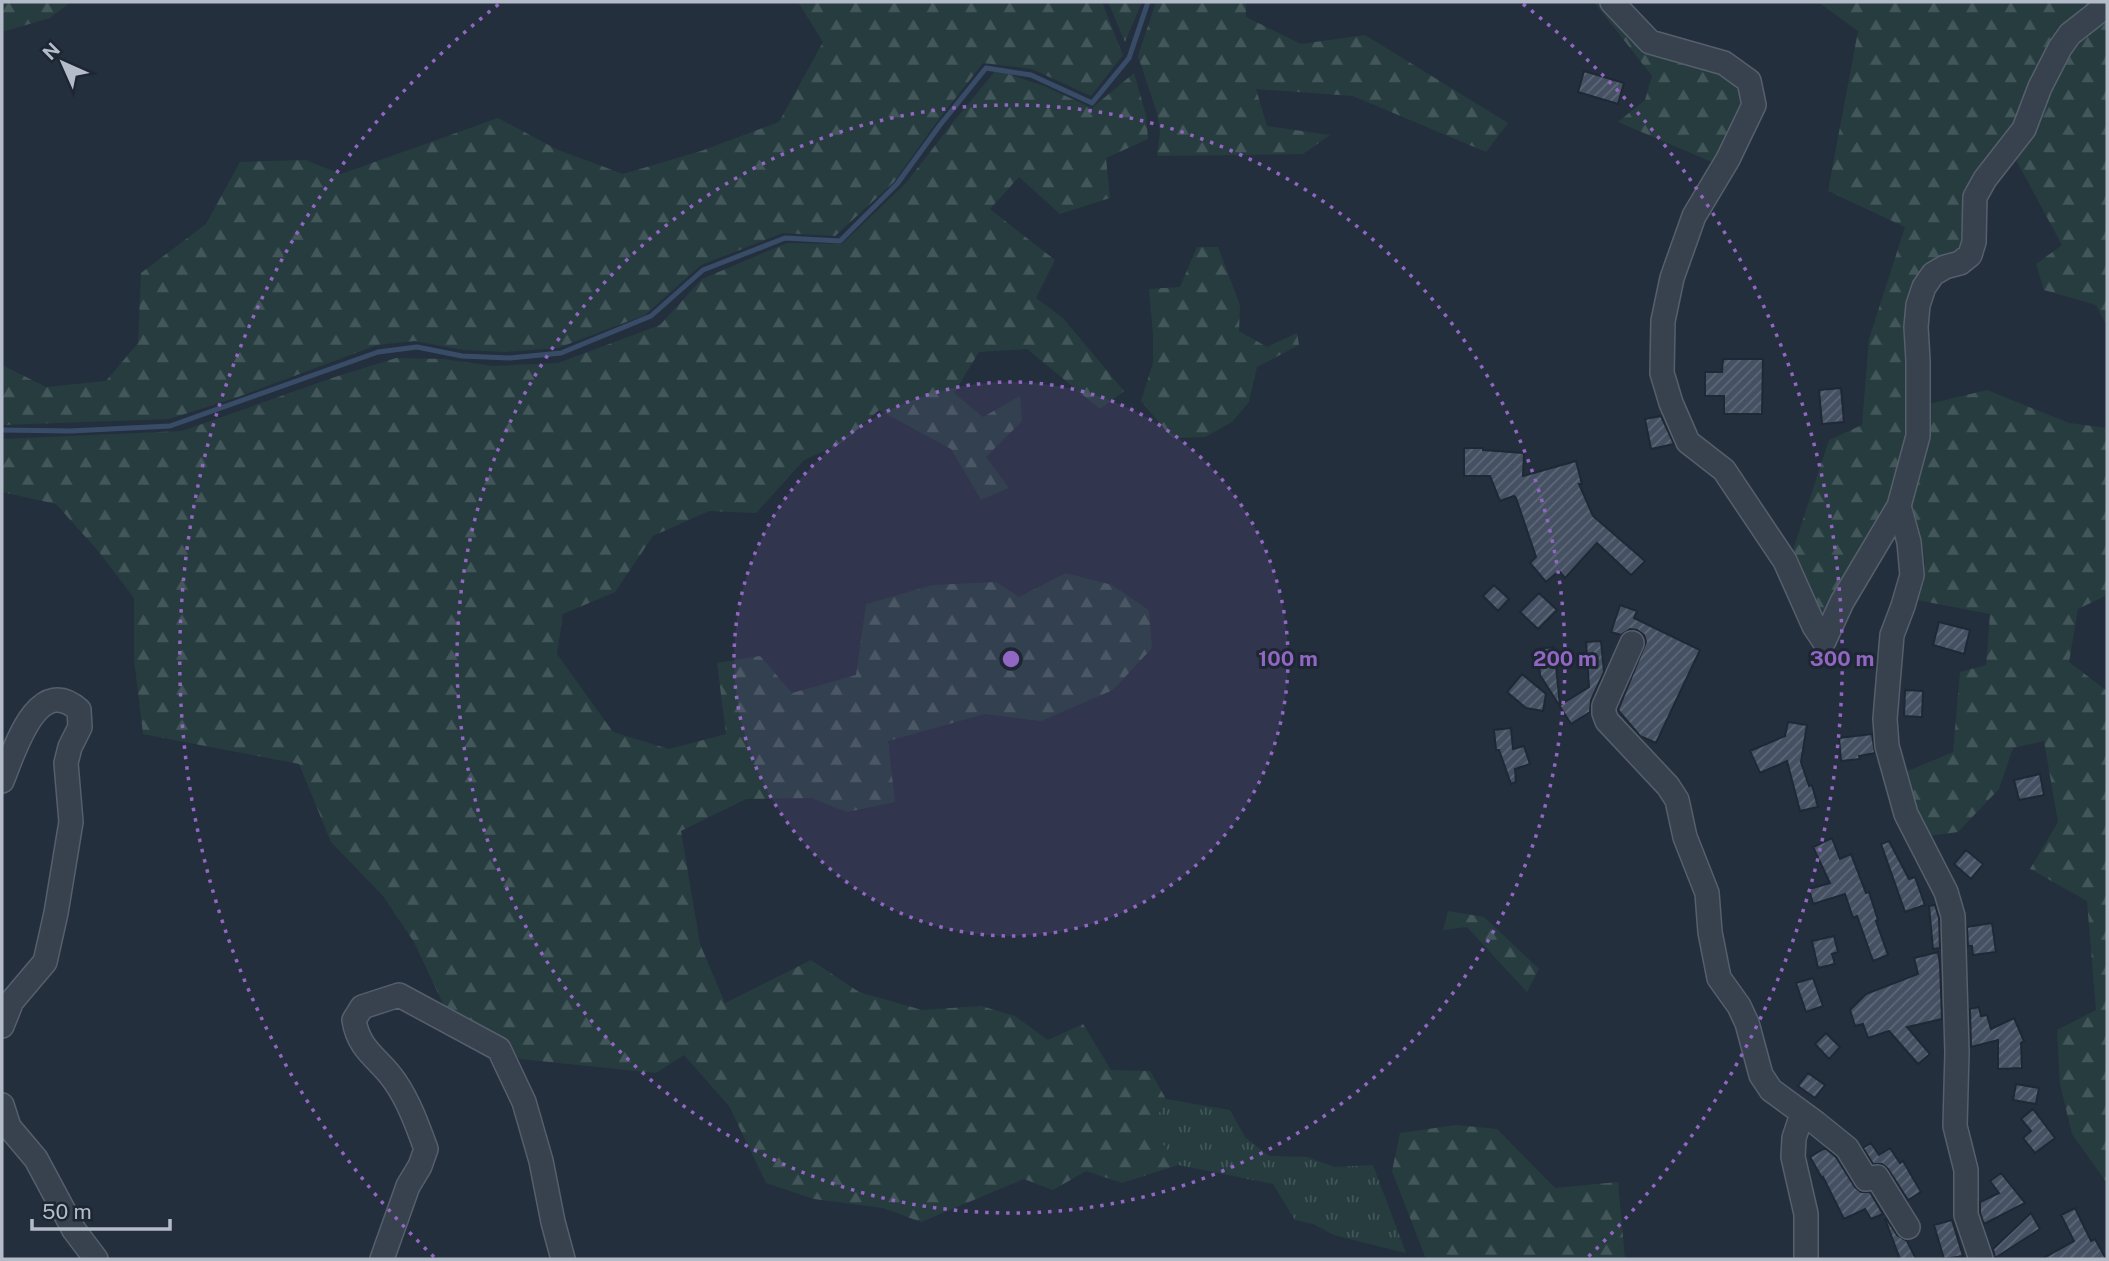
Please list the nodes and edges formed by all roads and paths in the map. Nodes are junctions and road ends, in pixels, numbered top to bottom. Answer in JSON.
{"nodes":[{"id":1,"x":1612,"y":2,"type":"edge"},
{"id":2,"x":2107,"y":5,"type":"edge"},
{"id":3,"x":1899,"y":506,"type":"junction"},
{"id":4,"x":1632,"y":643,"type":"dead end"},
{"id":5,"x":2,"y":781,"type":"edge"},
{"id":6,"x":2,"y":1027,"type":"edge"},
{"id":7,"x":2,"y":1105,"type":"edge"},
{"id":8,"x":1802,"y":1114,"type":"junction"},
{"id":9,"x":1908,"y":1227,"type":"dead end"},
{"id":10,"x":96,"y":1259,"type":"edge"},
{"id":11,"x":382,"y":1259,"type":"edge"},
{"id":12,"x":563,"y":1259,"type":"edge"},
{"id":13,"x":1805,"y":1259,"type":"edge"},
{"id":14,"x":1980,"y":1259,"type":"edge"}],
"edges":[{"from":1,"to":3,"type":"street"},
{"from":2,"to":3,"type":"street"},
{"from":3,"to":14,"type":"street"},
{"from":4,"to":8,"type":"street"},
{"from":5,"to":6,"type":"street"},
{"from":7,"to":10,"type":"street"},
{"from":8,"to":9,"type":"street"},
{"from":8,"to":13,"type":"street"},
{"from":11,"to":12,"type":"street"}]}
